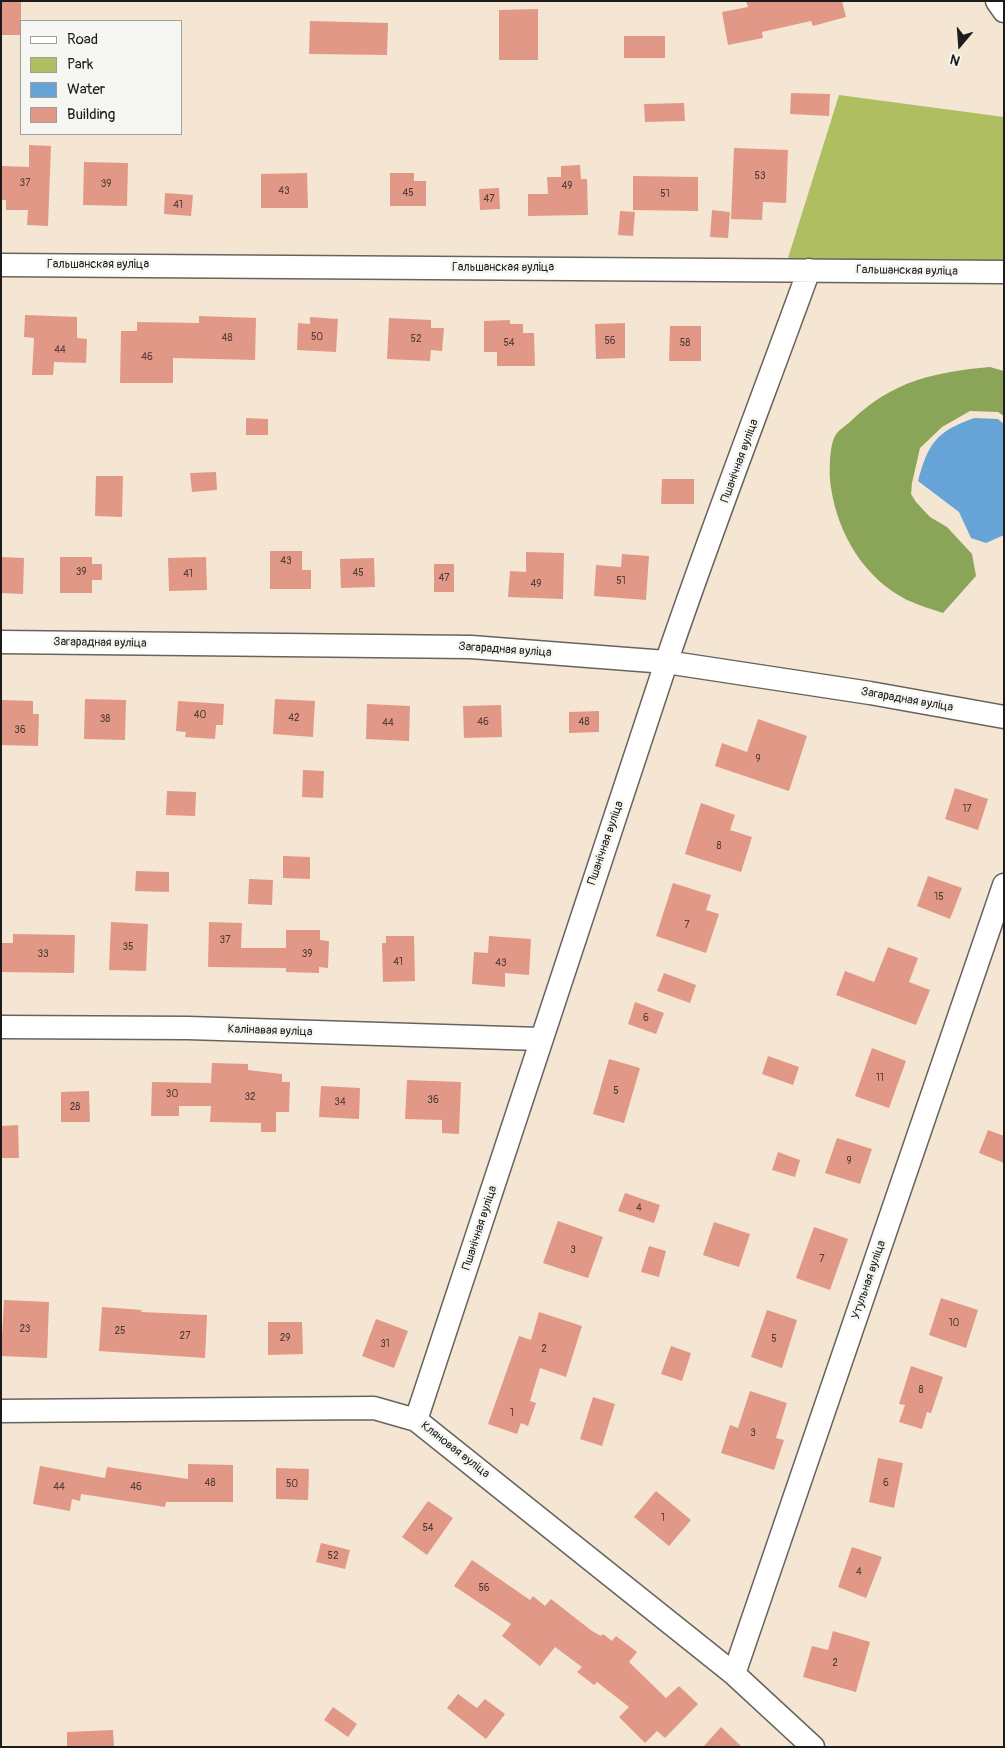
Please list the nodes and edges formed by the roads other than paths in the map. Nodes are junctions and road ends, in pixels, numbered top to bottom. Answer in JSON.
{"nodes":[{"id":1,"x":997,"y":1,"type":"edge"},
{"id":2,"x":1004,"y":11,"type":"edge"},
{"id":3,"x":1,"y":265,"type":"edge"},
{"id":4,"x":809,"y":270,"type":"junction"},
{"id":5,"x":1004,"y":272,"type":"edge"},
{"id":6,"x":1,"y":642,"type":"edge"},
{"id":7,"x":666,"y":662,"type":"junction"},
{"id":8,"x":1004,"y":717,"type":"edge"},
{"id":9,"x":1004,"y":885,"type":"edge"},
{"id":10,"x":1,"y":1026,"type":"edge"},
{"id":11,"x":540,"y":1039,"type":"junction"},
{"id":12,"x":1,"y":1410,"type":"edge"},
{"id":13,"x":416,"y":1420,"type":"junction"},
{"id":14,"x":734,"y":1674,"type":"junction"},
{"id":15,"x":813,"y":1747,"type":"edge"}],
"edges":[{"from":1,"to":2,"type":"street"},
{"from":3,"to":4,"type":"street","name":"Гальшанская вуліца"},
{"from":4,"to":5,"type":"street","name":"Гальшанская вуліца"},
{"from":4,"to":7,"type":"street","name":"Пшанічная вуліца"},
{"from":6,"to":7,"type":"street","name":"Загарадная вуліца"},
{"from":7,"to":8,"type":"street","name":"Загарадная вуліца"},
{"from":7,"to":11,"type":"street","name":"Пшанічная вуліца"},
{"from":9,"to":14,"type":"street","name":"Утульная вуліца"},
{"from":10,"to":11,"type":"street","name":"Калінавая вуліца"},
{"from":11,"to":13,"type":"street","name":"Пшанічная вуліца"},
{"from":12,"to":13,"type":"street","name":"Кляновая вуліца"},
{"from":13,"to":14,"type":"street","name":"Кляновая вуліца"},
{"from":14,"to":15,"type":"street","name":"Кляновая вуліца"}]}
